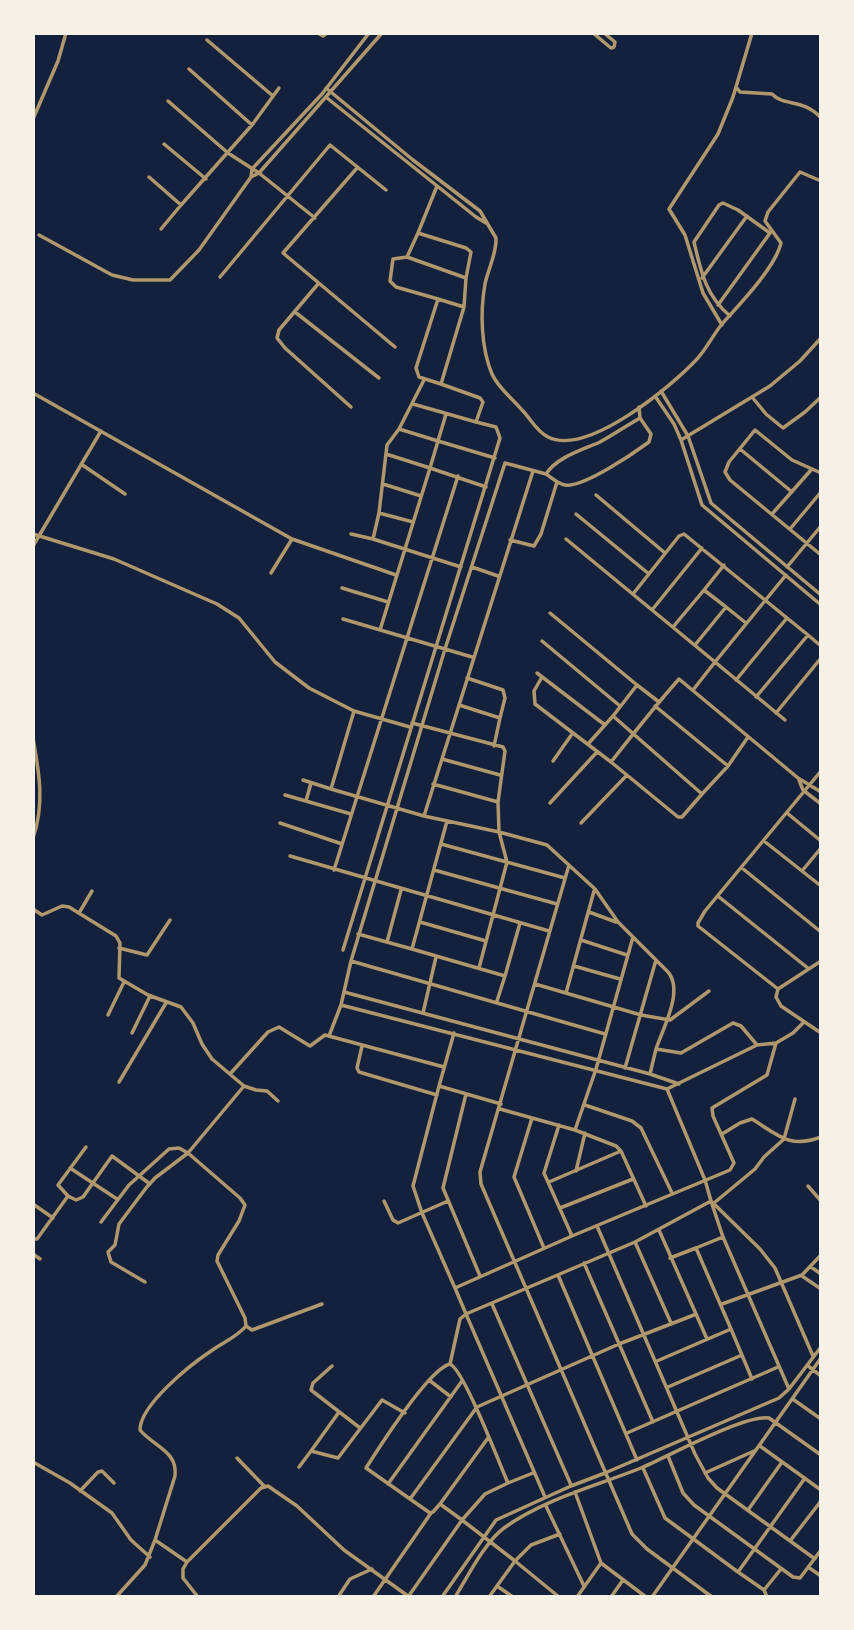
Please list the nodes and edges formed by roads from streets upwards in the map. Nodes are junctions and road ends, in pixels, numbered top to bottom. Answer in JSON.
{"nodes":[{"id":1,"x":66,"y":33,"type":"edge"},
{"id":2,"x":318,"y":33,"type":"edge"},
{"id":3,"x":327,"y":33,"type":"edge"},
{"id":4,"x":369,"y":33,"type":"edge"},
{"id":5,"x":382,"y":33,"type":"edge"},
{"id":6,"x":593,"y":33,"type":"edge"},
{"id":7,"x":604,"y":33,"type":"edge"},
{"id":8,"x":752,"y":33,"type":"edge"},
{"id":9,"x":207,"y":40,"type":"dead end"},
{"id":10,"x":189,"y":69,"type":"dead end"},
{"id":11,"x":736,"y":87,"type":"junction"},
{"id":12,"x":279,"y":88,"type":"dead end"},
{"id":13,"x":326,"y":88,"type":"junction"},
{"id":14,"x":331,"y":92,"type":"junction"},
{"id":15,"x":321,"y":94,"type":"junction"},
{"id":16,"x":273,"y":96,"type":"junction"},
{"id":17,"x":327,"y":97,"type":"junction"},
{"id":18,"x":168,"y":101,"type":"dead end"},
{"id":19,"x":821,"y":118,"type":"edge"},
{"id":20,"x":33,"y":119,"type":"edge"},
{"id":21,"x":252,"y":125,"type":"junction"},
{"id":22,"x":164,"y":144,"type":"dead end"},
{"id":23,"x":228,"y":153,"type":"junction"},
{"id":24,"x":357,"y":168,"type":"junction"},
{"id":25,"x":252,"y":169,"type":"junction"},
{"id":26,"x":259,"y":173,"type":"junction"},
{"id":27,"x":149,"y":177,"type":"dead end"},
{"id":28,"x":251,"y":177,"type":"junction"},
{"id":29,"x":206,"y":179,"type":"junction"},
{"id":30,"x":821,"y":181,"type":"edge"},
{"id":31,"x":437,"y":186,"type":"junction"},
{"id":32,"x":386,"y":190,"type":"dead end"},
{"id":33,"x":286,"y":197,"type":"junction"},
{"id":34,"x":181,"y":205,"type":"junction"},
{"id":35,"x":747,"y":216,"type":"junction"},
{"id":36,"x":314,"y":218,"type":"junction"},
{"id":37,"x":488,"y":224,"type":"junction"},
{"id":38,"x":161,"y":229,"type":"dead end"},
{"id":39,"x":418,"y":233,"type":"junction"},
{"id":40,"x":39,"y":235,"type":"dead end"},
{"id":41,"x":407,"y":257,"type":"junction"},
{"id":42,"x":220,"y":277,"type":"dead end"},
{"id":43,"x":466,"y":278,"type":"junction"},
{"id":44,"x":702,"y":278,"type":"junction"},
{"id":45,"x":318,"y":284,"type":"junction"},
{"id":46,"x":438,"y":299,"type":"junction"},
{"id":47,"x":718,"y":305,"type":"junction"},
{"id":48,"x":464,"y":307,"type":"junction"},
{"id":49,"x":295,"y":311,"type":"junction"},
{"id":50,"x":730,"y":316,"type":"junction"},
{"id":51,"x":722,"y":325,"type":"junction"},
{"id":52,"x":821,"y":338,"type":"edge"},
{"id":53,"x":395,"y":347,"type":"dead end"},
{"id":54,"x":379,"y":377,"type":"dead end"},
{"id":55,"x":424,"y":380,"type":"junction"},
{"id":56,"x":441,"y":384,"type":"junction"},
{"id":57,"x":660,"y":391,"type":"junction"},
{"id":58,"x":33,"y":393,"type":"edge"},
{"id":59,"x":655,"y":396,"type":"junction"},
{"id":60,"x":752,"y":397,"type":"junction"},
{"id":61,"x":821,"y":397,"type":"edge"},
{"id":62,"x":413,"y":404,"type":"junction"},
{"id":63,"x":351,"y":407,"type":"dead end"},
{"id":64,"x":639,"y":407,"type":"junction"},
{"id":65,"x":446,"y":414,"type":"junction"},
{"id":66,"x":639,"y":418,"type":"junction"},
{"id":67,"x":476,"y":422,"type":"junction"},
{"id":68,"x":399,"y":429,"type":"junction"},
{"id":69,"x":101,"y":430,"type":"junction"},
{"id":70,"x":688,"y":436,"type":"junction"},
{"id":71,"x":681,"y":440,"type":"junction"},
{"id":72,"x":438,"y":442,"type":"junction"},
{"id":73,"x":740,"y":449,"type":"junction"},
{"id":74,"x":386,"y":454,"type":"junction"},
{"id":75,"x":495,"y":458,"type":"junction"},
{"id":76,"x":81,"y":464,"type":"junction"},
{"id":77,"x":430,"y":468,"type":"junction"},
{"id":78,"x":811,"y":470,"type":"junction"},
{"id":79,"x":533,"y":471,"type":"junction"},
{"id":80,"x":821,"y":473,"type":"edge"},
{"id":81,"x":546,"y":474,"type":"junction"},
{"id":82,"x":458,"y":476,"type":"junction"},
{"id":83,"x":557,"y":482,"type":"junction"},
{"id":84,"x":382,"y":484,"type":"junction"},
{"id":85,"x":486,"y":487,"type":"junction"},
{"id":86,"x":792,"y":492,"type":"junction"},
{"id":87,"x":821,"y":492,"type":"edge"},
{"id":88,"x":125,"y":494,"type":"dead end"},
{"id":89,"x":596,"y":495,"type":"dead end"},
{"id":90,"x":421,"y":496,"type":"junction"},
{"id":91,"x":379,"y":513,"type":"junction"},
{"id":92,"x":576,"y":514,"type":"dead end"},
{"id":93,"x":772,"y":514,"type":"junction"},
{"id":94,"x":412,"y":522,"type":"junction"},
{"id":95,"x":821,"y":526,"type":"edge"},
{"id":96,"x":790,"y":529,"type":"junction"},
{"id":97,"x":33,"y":534,"type":"edge"},
{"id":98,"x":351,"y":534,"type":"dead end"},
{"id":99,"x":40,"y":535,"type":"junction"},
{"id":100,"x":292,"y":539,"type":"junction"},
{"id":101,"x":373,"y":539,"type":"junction"},
{"id":102,"x":566,"y":539,"type":"dead end"},
{"id":103,"x":510,"y":540,"type":"junction"},
{"id":104,"x":806,"y":543,"type":"junction"},
{"id":105,"x":33,"y":546,"type":"edge"},
{"id":106,"x":702,"y":548,"type":"junction"},
{"id":107,"x":404,"y":549,"type":"junction"},
{"id":108,"x":666,"y":553,"type":"junction"},
{"id":109,"x":770,"y":553,"type":"junction"},
{"id":110,"x":821,"y":555,"type":"edge"},
{"id":111,"x":432,"y":558,"type":"junction"},
{"id":112,"x":765,"y":559,"type":"junction"},
{"id":113,"x":724,"y":565,"type":"junction"},
{"id":114,"x":461,"y":567,"type":"junction"},
{"id":115,"x":472,"y":567,"type":"junction"},
{"id":116,"x":787,"y":567,"type":"junction"},
{"id":117,"x":271,"y":573,"type":"dead end"},
{"id":118,"x":649,"y":573,"type":"junction"},
{"id":119,"x":396,"y":575,"type":"junction"},
{"id":120,"x":786,"y":575,"type":"junction"},
{"id":121,"x":498,"y":576,"type":"junction"},
{"id":122,"x":342,"y":588,"type":"dead end"},
{"id":123,"x":704,"y":590,"type":"junction"},
{"id":124,"x":633,"y":594,"type":"junction"},
{"id":125,"x":821,"y":595,"type":"edge"},
{"id":126,"x":765,"y":600,"type":"junction"},
{"id":127,"x":388,"y":603,"type":"junction"},
{"id":128,"x":821,"y":605,"type":"edge"},
{"id":129,"x":726,"y":607,"type":"junction"},
{"id":130,"x":652,"y":610,"type":"junction"},
{"id":131,"x":550,"y":613,"type":"dead end"},
{"id":132,"x":787,"y":618,"type":"junction"},
{"id":133,"x":343,"y":620,"type":"dead end"},
{"id":134,"x":746,"y":624,"type":"junction"},
{"id":135,"x":673,"y":627,"type":"junction"},
{"id":136,"x":380,"y":630,"type":"junction"},
{"id":137,"x":808,"y":635,"type":"junction"},
{"id":138,"x":407,"y":638,"type":"junction"},
{"id":139,"x":542,"y":641,"type":"dead end"},
{"id":140,"x":695,"y":645,"type":"junction"},
{"id":141,"x":821,"y":646,"type":"edge"},
{"id":142,"x":437,"y":647,"type":"junction"},
{"id":143,"x":445,"y":649,"type":"junction"},
{"id":144,"x":473,"y":657,"type":"junction"},
{"id":145,"x":821,"y":659,"type":"edge"},
{"id":146,"x":715,"y":662,"type":"junction"},
{"id":147,"x":537,"y":673,"type":"dead end"},
{"id":148,"x":542,"y":677,"type":"junction"},
{"id":149,"x":467,"y":678,"type":"junction"},
{"id":150,"x":736,"y":680,"type":"junction"},
{"id":151,"x":637,"y":685,"type":"junction"},
{"id":152,"x":693,"y":690,"type":"junction"},
{"id":153,"x":756,"y":697,"type":"junction"},
{"id":154,"x":657,"y":704,"type":"junction"},
{"id":155,"x":458,"y":705,"type":"junction"},
{"id":156,"x":620,"y":706,"type":"junction"},
{"id":157,"x":354,"y":711,"type":"junction"},
{"id":158,"x":776,"y":713,"type":"junction"},
{"id":159,"x":613,"y":716,"type":"junction"},
{"id":160,"x":382,"y":718,"type":"junction"},
{"id":161,"x":500,"y":718,"type":"junction"},
{"id":162,"x":785,"y":720,"type":"dead end"},
{"id":163,"x":412,"y":725,"type":"junction"},
{"id":164,"x":605,"y":725,"type":"junction"},
{"id":165,"x":422,"y":726,"type":"junction"},
{"id":166,"x":449,"y":734,"type":"junction"},
{"id":167,"x":573,"y":734,"type":"junction"},
{"id":168,"x":633,"y":734,"type":"junction"},
{"id":169,"x":748,"y":737,"type":"junction"},
{"id":170,"x":33,"y":738,"type":"edge"},
{"id":171,"x":588,"y":744,"type":"junction"},
{"id":172,"x":494,"y":746,"type":"junction"},
{"id":173,"x":597,"y":752,"type":"junction"},
{"id":174,"x":441,"y":759,"type":"junction"},
{"id":175,"x":553,"y":761,"type":"dead end"},
{"id":176,"x":611,"y":762,"type":"junction"},
{"id":177,"x":728,"y":766,"type":"junction"},
{"id":178,"x":821,"y":771,"type":"edge"},
{"id":179,"x":500,"y":775,"type":"junction"},
{"id":180,"x":627,"y":775,"type":"junction"},
{"id":181,"x":798,"y":778,"type":"junction"},
{"id":182,"x":303,"y":780,"type":"dead end"},
{"id":183,"x":311,"y":783,"type":"junction"},
{"id":184,"x":433,"y":783,"type":"junction"},
{"id":185,"x":809,"y":783,"type":"junction"},
{"id":186,"x":331,"y":789,"type":"junction"},
{"id":187,"x":803,"y":790,"type":"junction"},
{"id":188,"x":821,"y":792,"type":"edge"},
{"id":189,"x":702,"y":793,"type":"junction"},
{"id":190,"x":285,"y":795,"type":"dead end"},
{"id":191,"x":357,"y":797,"type":"junction"},
{"id":192,"x":306,"y":801,"type":"junction"},
{"id":193,"x":498,"y":802,"type":"junction"},
{"id":194,"x":550,"y":803,"type":"dead end"},
{"id":195,"x":821,"y":804,"type":"edge"},
{"id":196,"x":388,"y":806,"type":"junction"},
{"id":197,"x":397,"y":808,"type":"junction"},
{"id":198,"x":787,"y":813,"type":"junction"},
{"id":199,"x":351,"y":814,"type":"junction"},
{"id":200,"x":424,"y":816,"type":"junction"},
{"id":201,"x":447,"y":821,"type":"junction"},
{"id":202,"x":280,"y":823,"type":"dead end"},
{"id":203,"x":580,"y":824,"type":"dead end"},
{"id":204,"x":499,"y":832,"type":"junction"},
{"id":205,"x":33,"y":838,"type":"edge"},
{"id":206,"x":764,"y":841,"type":"junction"},
{"id":207,"x":821,"y":841,"type":"edge"},
{"id":208,"x":342,"y":844,"type":"junction"},
{"id":209,"x":441,"y":844,"type":"junction"},
{"id":210,"x":821,"y":848,"type":"edge"},
{"id":211,"x":290,"y":856,"type":"dead end"},
{"id":212,"x":508,"y":862,"type":"junction"},
{"id":213,"x":569,"y":864,"type":"junction"},
{"id":214,"x":742,"y":868,"type":"junction"},
{"id":215,"x":334,"y":870,"type":"junction"},
{"id":216,"x":434,"y":870,"type":"junction"},
{"id":217,"x":802,"y":871,"type":"junction"},
{"id":218,"x":565,"y":878,"type":"junction"},
{"id":219,"x":364,"y":879,"type":"junction"},
{"id":220,"x":374,"y":882,"type":"junction"},
{"id":221,"x":821,"y":886,"type":"edge"},
{"id":222,"x":501,"y":888,"type":"junction"},
{"id":223,"x":595,"y":889,"type":"junction"},
{"id":224,"x":401,"y":890,"type":"junction"},
{"id":225,"x":92,"y":891,"type":"dead end"},
{"id":226,"x":428,"y":897,"type":"junction"},
{"id":227,"x":719,"y":897,"type":"junction"},
{"id":228,"x":557,"y":904,"type":"junction"},
{"id":229,"x":33,"y":909,"type":"edge"},
{"id":230,"x":589,"y":912,"type":"junction"},
{"id":231,"x":79,"y":913,"type":"junction"},
{"id":232,"x":493,"y":915,"type":"junction"},
{"id":233,"x":170,"y":920,"type":"dead end"},
{"id":234,"x":420,"y":922,"type":"junction"},
{"id":235,"x":618,"y":922,"type":"junction"},
{"id":236,"x":520,"y":923,"type":"junction"},
{"id":237,"x":549,"y":931,"type":"junction"},
{"id":238,"x":821,"y":932,"type":"edge"},
{"id":239,"x":358,"y":934,"type":"junction"},
{"id":240,"x":633,"y":937,"type":"junction"},
{"id":241,"x":486,"y":940,"type":"junction"},
{"id":242,"x":581,"y":940,"type":"junction"},
{"id":243,"x":387,"y":942,"type":"junction"},
{"id":244,"x":119,"y":948,"type":"junction"},
{"id":245,"x":412,"y":949,"type":"junction"},
{"id":246,"x":343,"y":950,"type":"dead end"},
{"id":247,"x":627,"y":955,"type":"junction"},
{"id":248,"x":436,"y":957,"type":"junction"},
{"id":249,"x":656,"y":960,"type":"junction"},
{"id":250,"x":351,"y":961,"type":"junction"},
{"id":251,"x":821,"y":961,"type":"edge"},
{"id":252,"x":574,"y":966,"type":"junction"},
{"id":253,"x":479,"y":968,"type":"junction"},
{"id":254,"x":809,"y":969,"type":"junction"},
{"id":255,"x":505,"y":976,"type":"junction"},
{"id":256,"x":620,"y":979,"type":"junction"},
{"id":257,"x":124,"y":982,"type":"junction"},
{"id":258,"x":431,"y":983,"type":"junction"},
{"id":259,"x":535,"y":984,"type":"junction"},
{"id":260,"x":778,"y":989,"type":"junction"},
{"id":261,"x":344,"y":992,"type":"junction"},
{"id":262,"x":709,"y":992,"type":"dead end"},
{"id":263,"x":566,"y":993,"type":"junction"},
{"id":264,"x":150,"y":996,"type":"junction"},
{"id":265,"x":497,"y":1001,"type":"junction"},
{"id":266,"x":166,"y":1003,"type":"junction"},
{"id":267,"x":341,"y":1005,"type":"junction"},
{"id":268,"x":612,"y":1007,"type":"junction"},
{"id":269,"x":528,"y":1010,"type":"junction"},
{"id":270,"x":423,"y":1013,"type":"junction"},
{"id":271,"x":108,"y":1015,"type":"dead end"},
{"id":272,"x":641,"y":1015,"type":"junction"},
{"id":273,"x":666,"y":1020,"type":"junction"},
{"id":274,"x":804,"y":1022,"type":"junction"},
{"id":275,"x":132,"y":1033,"type":"dead end"},
{"id":276,"x":454,"y":1033,"type":"junction"},
{"id":277,"x":821,"y":1033,"type":"edge"},
{"id":278,"x":606,"y":1034,"type":"junction"},
{"id":279,"x":329,"y":1036,"type":"junction"},
{"id":280,"x":519,"y":1040,"type":"junction"},
{"id":281,"x":776,"y":1043,"type":"junction"},
{"id":282,"x":757,"y":1045,"type":"junction"},
{"id":283,"x":362,"y":1046,"type":"junction"},
{"id":284,"x":656,"y":1049,"type":"junction"},
{"id":285,"x":517,"y":1050,"type":"junction"},
{"id":286,"x":598,"y":1060,"type":"junction"},
{"id":287,"x":444,"y":1067,"type":"junction"},
{"id":288,"x":625,"y":1068,"type":"junction"},
{"id":289,"x":596,"y":1069,"type":"junction"},
{"id":290,"x":230,"y":1074,"type":"junction"},
{"id":291,"x":650,"y":1074,"type":"junction"},
{"id":292,"x":119,"y":1082,"type":"dead end"},
{"id":293,"x":679,"y":1084,"type":"junction"},
{"id":294,"x":244,"y":1086,"type":"junction"},
{"id":295,"x":439,"y":1086,"type":"junction"},
{"id":296,"x":667,"y":1089,"type":"junction"},
{"id":297,"x":466,"y":1094,"type":"junction"},
{"id":298,"x":437,"y":1095,"type":"junction"},
{"id":299,"x":795,"y":1099,"type":"dead end"},
{"id":300,"x":278,"y":1101,"type":"dead end"},
{"id":301,"x":585,"y":1105,"type":"junction"},
{"id":302,"x":500,"y":1106,"type":"junction"},
{"id":303,"x":531,"y":1118,"type":"junction"},
{"id":304,"x":559,"y":1125,"type":"junction"},
{"id":305,"x":575,"y":1130,"type":"junction"},
{"id":306,"x":584,"y":1133,"type":"junction"},
{"id":307,"x":722,"y":1134,"type":"junction"},
{"id":308,"x":821,"y":1137,"type":"edge"},
{"id":309,"x":784,"y":1139,"type":"junction"},
{"id":310,"x":86,"y":1147,"type":"dead end"},
{"id":311,"x":621,"y":1151,"type":"junction"},
{"id":312,"x":188,"y":1153,"type":"junction"},
{"id":313,"x":70,"y":1168,"type":"junction"},
{"id":314,"x":576,"y":1171,"type":"junction"},
{"id":315,"x":139,"y":1175,"type":"junction"},
{"id":316,"x":634,"y":1178,"type":"junction"},
{"id":317,"x":705,"y":1180,"type":"junction"},
{"id":318,"x":548,"y":1182,"type":"junction"},
{"id":319,"x":94,"y":1184,"type":"junction"},
{"id":320,"x":149,"y":1184,"type":"junction"},
{"id":321,"x":808,"y":1186,"type":"dead end"},
{"id":322,"x":671,"y":1193,"type":"junction"},
{"id":323,"x":68,"y":1196,"type":"junction"},
{"id":324,"x":117,"y":1199,"type":"junction"},
{"id":325,"x":821,"y":1200,"type":"edge"},
{"id":326,"x":384,"y":1201,"type":"dead end"},
{"id":327,"x":448,"y":1201,"type":"junction"},
{"id":328,"x":713,"y":1202,"type":"junction"},
{"id":329,"x":33,"y":1204,"type":"edge"},
{"id":330,"x":646,"y":1206,"type":"junction"},
{"id":331,"x":560,"y":1208,"type":"junction"},
{"id":332,"x":422,"y":1213,"type":"junction"},
{"id":333,"x":53,"y":1217,"type":"junction"},
{"id":334,"x":101,"y":1222,"type":"dead end"},
{"id":335,"x":597,"y":1226,"type":"junction"},
{"id":336,"x":659,"y":1230,"type":"junction"},
{"id":337,"x":572,"y":1236,"type":"junction"},
{"id":338,"x":723,"y":1237,"type":"junction"},
{"id":339,"x":34,"y":1241,"type":"edge"},
{"id":340,"x":635,"y":1242,"type":"junction"},
{"id":341,"x":544,"y":1248,"type":"junction"},
{"id":342,"x":696,"y":1248,"type":"junction"},
{"id":343,"x":609,"y":1252,"type":"junction"},
{"id":344,"x":33,"y":1254,"type":"edge"},
{"id":345,"x":821,"y":1255,"type":"edge"},
{"id":346,"x":670,"y":1258,"type":"junction"},
{"id":347,"x":40,"y":1259,"type":"dead end"},
{"id":348,"x":514,"y":1261,"type":"junction"},
{"id":349,"x":584,"y":1263,"type":"junction"},
{"id":350,"x":811,"y":1267,"type":"junction"},
{"id":351,"x":821,"y":1274,"type":"edge"},
{"id":352,"x":558,"y":1275,"type":"junction"},
{"id":353,"x":802,"y":1275,"type":"junction"},
{"id":354,"x":480,"y":1276,"type":"junction"},
{"id":355,"x":782,"y":1281,"type":"junction"},
{"id":356,"x":145,"y":1282,"type":"dead end"},
{"id":357,"x":455,"y":1288,"type":"junction"},
{"id":358,"x":525,"y":1289,"type":"junction"},
{"id":359,"x":821,"y":1289,"type":"edge"},
{"id":360,"x":747,"y":1295,"type":"junction"},
{"id":361,"x":322,"y":1304,"type":"dead end"},
{"id":362,"x":492,"y":1304,"type":"junction"},
{"id":363,"x":722,"y":1304,"type":"junction"},
{"id":364,"x":466,"y":1314,"type":"junction"},
{"id":365,"x":694,"y":1315,"type":"junction"},
{"id":366,"x":671,"y":1323,"type":"junction"},
{"id":367,"x":246,"y":1325,"type":"junction"},
{"id":368,"x":731,"y":1329,"type":"junction"},
{"id":369,"x":645,"y":1334,"type":"junction"},
{"id":370,"x":707,"y":1339,"type":"junction"},
{"id":371,"x":619,"y":1344,"type":"junction"},
{"id":372,"x":821,"y":1347,"type":"edge"},
{"id":373,"x":742,"y":1354,"type":"junction"},
{"id":374,"x":593,"y":1356,"type":"junction"},
{"id":375,"x":813,"y":1357,"type":"junction"},
{"id":376,"x":821,"y":1358,"type":"edge"},
{"id":377,"x":657,"y":1362,"type":"junction"},
{"id":378,"x":450,"y":1364,"type":"junction"},
{"id":379,"x":332,"y":1366,"type":"dead end"},
{"id":380,"x":807,"y":1366,"type":"junction"},
{"id":381,"x":778,"y":1367,"type":"junction"},
{"id":382,"x":813,"y":1370,"type":"junction"},
{"id":383,"x":560,"y":1372,"type":"junction"},
{"id":384,"x":821,"y":1376,"type":"edge"},
{"id":385,"x":752,"y":1379,"type":"junction"},
{"id":386,"x":429,"y":1380,"type":"junction"},
{"id":387,"x":462,"y":1381,"type":"junction"},
{"id":388,"x":528,"y":1386,"type":"junction"},
{"id":389,"x":667,"y":1387,"type":"junction"},
{"id":390,"x":789,"y":1389,"type":"junction"},
{"id":391,"x":451,"y":1397,"type":"junction"},
{"id":392,"x":500,"y":1397,"type":"junction"},
{"id":393,"x":793,"y":1400,"type":"junction"},
{"id":394,"x":477,"y":1408,"type":"junction"},
{"id":395,"x":677,"y":1410,"type":"junction"},
{"id":396,"x":339,"y":1412,"type":"junction"},
{"id":397,"x":405,"y":1413,"type":"junction"},
{"id":398,"x":821,"y":1419,"type":"edge"},
{"id":399,"x":653,"y":1422,"type":"junction"},
{"id":400,"x":776,"y":1423,"type":"junction"},
{"id":401,"x":360,"y":1428,"type":"junction"},
{"id":402,"x":627,"y":1433,"type":"junction"},
{"id":403,"x":488,"y":1438,"type":"junction"},
{"id":404,"x":689,"y":1438,"type":"junction"},
{"id":405,"x":692,"y":1445,"type":"junction"},
{"id":406,"x":757,"y":1448,"type":"junction"},
{"id":407,"x":311,"y":1451,"type":"junction"},
{"id":408,"x":821,"y":1455,"type":"edge"},
{"id":409,"x":667,"y":1456,"type":"junction"},
{"id":410,"x":237,"y":1458,"type":"dead end"},
{"id":411,"x":637,"y":1460,"type":"junction"},
{"id":412,"x":33,"y":1462,"type":"edge"},
{"id":413,"x":782,"y":1462,"type":"junction"},
{"id":414,"x":643,"y":1467,"type":"junction"},
{"id":415,"x":299,"y":1468,"type":"dead end"},
{"id":416,"x":533,"y":1473,"type":"junction"},
{"id":417,"x":605,"y":1473,"type":"junction"},
{"id":418,"x":705,"y":1473,"type":"junction"},
{"id":419,"x":805,"y":1478,"type":"junction"},
{"id":420,"x":608,"y":1481,"type":"junction"},
{"id":421,"x":114,"y":1483,"type":"dead end"},
{"id":422,"x":508,"y":1483,"type":"junction"},
{"id":423,"x":388,"y":1484,"type":"junction"},
{"id":424,"x":571,"y":1486,"type":"junction"},
{"id":425,"x":265,"y":1487,"type":"junction"},
{"id":426,"x":821,"y":1490,"type":"edge"},
{"id":427,"x":80,"y":1491,"type":"junction"},
{"id":428,"x":575,"y":1492,"type":"junction"},
{"id":429,"x":725,"y":1493,"type":"junction"},
{"id":430,"x":545,"y":1497,"type":"junction"},
{"id":431,"x":410,"y":1499,"type":"junction"},
{"id":432,"x":821,"y":1501,"type":"edge"},
{"id":433,"x":440,"y":1504,"type":"junction"},
{"id":434,"x":546,"y":1506,"type":"junction"},
{"id":435,"x":748,"y":1510,"type":"junction"},
{"id":436,"x":431,"y":1513,"type":"junction"},
{"id":437,"x":709,"y":1516,"type":"junction"},
{"id":438,"x":462,"y":1520,"type":"junction"},
{"id":439,"x":770,"y":1526,"type":"junction"},
{"id":440,"x":560,"y":1534,"type":"junction"},
{"id":441,"x":483,"y":1536,"type":"junction"},
{"id":442,"x":693,"y":1539,"type":"junction"},
{"id":443,"x":155,"y":1540,"type":"junction"},
{"id":444,"x":790,"y":1541,"type":"junction"},
{"id":445,"x":491,"y":1542,"type":"junction"},
{"id":446,"x":754,"y":1549,"type":"junction"},
{"id":447,"x":821,"y":1550,"type":"edge"},
{"id":448,"x":150,"y":1557,"type":"junction"},
{"id":449,"x":815,"y":1559,"type":"junction"},
{"id":450,"x":516,"y":1561,"type":"junction"},
{"id":451,"x":187,"y":1562,"type":"junction"},
{"id":452,"x":601,"y":1563,"type":"junction"},
{"id":453,"x":808,"y":1567,"type":"junction"},
{"id":454,"x":372,"y":1569,"type":"junction"},
{"id":455,"x":673,"y":1569,"type":"junction"},
{"id":456,"x":781,"y":1569,"type":"junction"},
{"id":457,"x":738,"y":1572,"type":"junction"},
{"id":458,"x":821,"y":1576,"type":"edge"},
{"id":459,"x":386,"y":1579,"type":"junction"},
{"id":460,"x":623,"y":1580,"type":"junction"},
{"id":461,"x":497,"y":1586,"type":"junction"},
{"id":462,"x":584,"y":1586,"type":"junction"},
{"id":463,"x":764,"y":1590,"type":"junction"},
{"id":464,"x":409,"y":1596,"type":"edge"},
{"id":465,"x":116,"y":1597,"type":"edge"},
{"id":466,"x":198,"y":1597,"type":"edge"},
{"id":467,"x":338,"y":1597,"type":"edge"},
{"id":468,"x":373,"y":1597,"type":"edge"},
{"id":469,"x":442,"y":1597,"type":"edge"},
{"id":470,"x":455,"y":1597,"type":"edge"},
{"id":471,"x":489,"y":1597,"type":"edge"},
{"id":472,"x":513,"y":1597,"type":"edge"},
{"id":473,"x":559,"y":1597,"type":"edge"},
{"id":474,"x":577,"y":1597,"type":"edge"},
{"id":475,"x":611,"y":1597,"type":"edge"},
{"id":476,"x":649,"y":1597,"type":"edge"},
{"id":477,"x":712,"y":1597,"type":"edge"},
{"id":478,"x":767,"y":1597,"type":"edge"}],
"edges":[{"from":1,"to":20,"type":"street"},
{"from":2,"to":3,"type":"street"},
{"from":4,"to":13,"type":"street"},
{"from":5,"to":14,"type":"street"},
{"from":6,"to":7,"type":"street"},
{"from":8,"to":11,"type":"street"},
{"from":9,"to":16,"type":"street"},
{"from":10,"to":21,"type":"street"},
{"from":11,"to":19,"type":"street"},
{"from":11,"to":51,"type":"street"},
{"from":12,"to":16,"type":"street"},
{"from":13,"to":14,"type":"street"},
{"from":13,"to":15,"type":"street"},
{"from":14,"to":17,"type":"street"},
{"from":14,"to":37,"type":"street"},
{"from":15,"to":17,"type":"street"},
{"from":15,"to":25,"type":"street"},
{"from":16,"to":21,"type":"street"},
{"from":17,"to":26,"type":"street"},
{"from":17,"to":31,"type":"street"},
{"from":18,"to":23,"type":"street"},
{"from":21,"to":23,"type":"street"},
{"from":22,"to":29,"type":"street"},
{"from":23,"to":25,"type":"street"},
{"from":23,"to":29,"type":"street"},
{"from":24,"to":32,"type":"street"},
{"from":24,"to":33,"type":"street"},
{"from":24,"to":36,"type":"street"},
{"from":25,"to":26,"type":"street"},
{"from":25,"to":28,"type":"street"},
{"from":26,"to":28,"type":"street"},
{"from":26,"to":33,"type":"street"},
{"from":27,"to":34,"type":"street"},
{"from":28,"to":40,"type":"street"},
{"from":29,"to":34,"type":"street"},
{"from":30,"to":50,"type":"street"},
{"from":31,"to":37,"type":"street"},
{"from":31,"to":39,"type":"street"},
{"from":33,"to":36,"type":"street"},
{"from":33,"to":42,"type":"street"},
{"from":34,"to":38,"type":"street"},
{"from":35,"to":44,"type":"street"},
{"from":35,"to":44,"type":"street"},
{"from":35,"to":47,"type":"street"},
{"from":36,"to":45,"type":"street"},
{"from":37,"to":64,"type":"street"},
{"from":39,"to":41,"type":"street"},
{"from":39,"to":43,"type":"street"},
{"from":41,"to":43,"type":"street"},
{"from":41,"to":46,"type":"street"},
{"from":43,"to":48,"type":"street"},
{"from":44,"to":47,"type":"street"},
{"from":45,"to":49,"type":"street"},
{"from":45,"to":53,"type":"street"},
{"from":46,"to":48,"type":"street"},
{"from":46,"to":55,"type":"street"},
{"from":47,"to":50,"type":"street"},
{"from":48,"to":56,"type":"street"},
{"from":49,"to":54,"type":"street"},
{"from":49,"to":63,"type":"street"},
{"from":50,"to":51,"type":"street"},
{"from":51,"to":57,"type":"street"},
{"from":52,"to":60,"type":"street"},
{"from":55,"to":56,"type":"street"},
{"from":55,"to":62,"type":"street"},
{"from":56,"to":67,"type":"street"},
{"from":57,"to":59,"type":"street"},
{"from":57,"to":70,"type":"street"},
{"from":58,"to":69,"type":"street"},
{"from":59,"to":64,"type":"street"},
{"from":59,"to":71,"type":"street"},
{"from":60,"to":61,"type":"street"},
{"from":60,"to":70,"type":"street"},
{"from":62,"to":65,"type":"street"},
{"from":62,"to":68,"type":"street"},
{"from":64,"to":66,"type":"street"},
{"from":65,"to":67,"type":"street"},
{"from":65,"to":72,"type":"street"},
{"from":66,"to":81,"type":"street"},
{"from":66,"to":83,"type":"street"},
{"from":67,"to":75,"type":"street"},
{"from":68,"to":72,"type":"street"},
{"from":68,"to":74,"type":"street"},
{"from":69,"to":76,"type":"street"},
{"from":69,"to":100,"type":"street"},
{"from":70,"to":71,"type":"street"},
{"from":70,"to":109,"type":"street"},
{"from":71,"to":112,"type":"street"},
{"from":72,"to":75,"type":"street"},
{"from":72,"to":77,"type":"street"},
{"from":73,"to":78,"type":"street"},
{"from":73,"to":86,"type":"street"},
{"from":73,"to":93,"type":"street"},
{"from":74,"to":77,"type":"street"},
{"from":74,"to":84,"type":"street"},
{"from":75,"to":85,"type":"street"},
{"from":76,"to":88,"type":"street"},
{"from":76,"to":99,"type":"street"},
{"from":77,"to":82,"type":"street"},
{"from":77,"to":90,"type":"street"},
{"from":78,"to":80,"type":"street"},
{"from":78,"to":86,"type":"street"},
{"from":79,"to":81,"type":"street"},
{"from":79,"to":103,"type":"street"},
{"from":79,"to":115,"type":"street"},
{"from":81,"to":83,"type":"street"},
{"from":82,"to":85,"type":"street"},
{"from":82,"to":111,"type":"street"},
{"from":83,"to":103,"type":"street"},
{"from":84,"to":90,"type":"street"},
{"from":84,"to":91,"type":"street"},
{"from":85,"to":114,"type":"street"},
{"from":86,"to":93,"type":"street"},
{"from":87,"to":96,"type":"street"},
{"from":89,"to":108,"type":"street"},
{"from":90,"to":94,"type":"street"},
{"from":91,"to":94,"type":"street"},
{"from":91,"to":101,"type":"street"},
{"from":92,"to":118,"type":"street"},
{"from":93,"to":96,"type":"street"},
{"from":94,"to":107,"type":"street"},
{"from":95,"to":104,"type":"street"},
{"from":96,"to":104,"type":"street"},
{"from":97,"to":99,"type":"street"},
{"from":98,"to":101,"type":"street"},
{"from":99,"to":105,"type":"street"},
{"from":99,"to":157,"type":"street"},
{"from":100,"to":117,"type":"street"},
{"from":100,"to":119,"type":"street"},
{"from":101,"to":107,"type":"street"},
{"from":102,"to":124,"type":"street"},
{"from":103,"to":121,"type":"street"},
{"from":104,"to":110,"type":"street"},
{"from":104,"to":116,"type":"street"},
{"from":106,"to":108,"type":"street"},
{"from":106,"to":113,"type":"street"},
{"from":106,"to":130,"type":"street"},
{"from":107,"to":111,"type":"street"},
{"from":107,"to":119,"type":"street"},
{"from":108,"to":118,"type":"street"},
{"from":109,"to":112,"type":"street"},
{"from":109,"to":116,"type":"street"},
{"from":111,"to":114,"type":"street"},
{"from":111,"to":138,"type":"street"},
{"from":112,"to":120,"type":"street"},
{"from":113,"to":123,"type":"street"},
{"from":113,"to":126,"type":"street"},
{"from":114,"to":142,"type":"street"},
{"from":115,"to":121,"type":"street"},
{"from":115,"to":143,"type":"street"},
{"from":116,"to":125,"type":"street"},
{"from":118,"to":124,"type":"street"},
{"from":119,"to":127,"type":"street"},
{"from":120,"to":126,"type":"street"},
{"from":120,"to":128,"type":"street"},
{"from":121,"to":144,"type":"street"},
{"from":122,"to":127,"type":"street"},
{"from":123,"to":129,"type":"street"},
{"from":123,"to":135,"type":"street"},
{"from":124,"to":130,"type":"street"},
{"from":126,"to":132,"type":"street"},
{"from":126,"to":134,"type":"street"},
{"from":127,"to":136,"type":"street"},
{"from":129,"to":134,"type":"street"},
{"from":129,"to":140,"type":"street"},
{"from":130,"to":135,"type":"street"},
{"from":131,"to":151,"type":"street"},
{"from":132,"to":137,"type":"street"},
{"from":132,"to":150,"type":"street"},
{"from":133,"to":136,"type":"street"},
{"from":134,"to":146,"type":"street"},
{"from":135,"to":140,"type":"street"},
{"from":136,"to":138,"type":"street"},
{"from":137,"to":141,"type":"street"},
{"from":137,"to":153,"type":"street"},
{"from":138,"to":142,"type":"street"},
{"from":138,"to":160,"type":"street"},
{"from":139,"to":156,"type":"street"},
{"from":140,"to":146,"type":"street"},
{"from":142,"to":143,"type":"street"},
{"from":142,"to":163,"type":"street"},
{"from":143,"to":144,"type":"street"},
{"from":143,"to":165,"type":"street"},
{"from":144,"to":149,"type":"street"},
{"from":145,"to":158,"type":"street"},
{"from":146,"to":150,"type":"street"},
{"from":146,"to":152,"type":"street"},
{"from":147,"to":148,"type":"street"},
{"from":148,"to":164,"type":"street"},
{"from":148,"to":167,"type":"street"},
{"from":149,"to":155,"type":"street"},
{"from":149,"to":161,"type":"street"},
{"from":150,"to":153,"type":"street"},
{"from":151,"to":154,"type":"street"},
{"from":151,"to":156,"type":"street"},
{"from":152,"to":154,"type":"street"},
{"from":152,"to":169,"type":"street"},
{"from":153,"to":158,"type":"street"},
{"from":154,"to":168,"type":"street"},
{"from":154,"to":177,"type":"street"},
{"from":155,"to":161,"type":"street"},
{"from":155,"to":166,"type":"street"},
{"from":156,"to":159,"type":"street"},
{"from":157,"to":160,"type":"street"},
{"from":157,"to":186,"type":"street"},
{"from":158,"to":162,"type":"street"},
{"from":159,"to":164,"type":"street"},
{"from":159,"to":168,"type":"street"},
{"from":160,"to":163,"type":"street"},
{"from":160,"to":191,"type":"street"},
{"from":161,"to":172,"type":"street"},
{"from":163,"to":165,"type":"street"},
{"from":163,"to":196,"type":"street"},
{"from":164,"to":171,"type":"street"},
{"from":165,"to":166,"type":"street"},
{"from":165,"to":197,"type":"street"},
{"from":166,"to":172,"type":"street"},
{"from":166,"to":174,"type":"street"},
{"from":167,"to":171,"type":"street"},
{"from":167,"to":175,"type":"street"},
{"from":168,"to":176,"type":"street"},
{"from":168,"to":189,"type":"street"},
{"from":169,"to":177,"type":"street"},
{"from":169,"to":181,"type":"street"},
{"from":170,"to":205,"type":"street"},
{"from":171,"to":173,"type":"street"},
{"from":172,"to":179,"type":"street"},
{"from":173,"to":176,"type":"street"},
{"from":173,"to":194,"type":"street"},
{"from":174,"to":179,"type":"street"},
{"from":174,"to":184,"type":"street"},
{"from":176,"to":180,"type":"street"},
{"from":177,"to":189,"type":"street"},
{"from":178,"to":185,"type":"street"},
{"from":179,"to":193,"type":"street"},
{"from":180,"to":189,"type":"street"},
{"from":180,"to":203,"type":"street"},
{"from":181,"to":185,"type":"street"},
{"from":181,"to":187,"type":"street"},
{"from":182,"to":183,"type":"street"},
{"from":183,"to":186,"type":"street"},
{"from":183,"to":192,"type":"street"},
{"from":184,"to":193,"type":"street"},
{"from":184,"to":200,"type":"street"},
{"from":185,"to":187,"type":"street"},
{"from":185,"to":188,"type":"street"},
{"from":186,"to":191,"type":"street"},
{"from":187,"to":195,"type":"street"},
{"from":187,"to":198,"type":"street"},
{"from":190,"to":192,"type":"street"},
{"from":191,"to":196,"type":"street"},
{"from":191,"to":199,"type":"street"},
{"from":192,"to":199,"type":"street"},
{"from":193,"to":204,"type":"street"},
{"from":196,"to":197,"type":"street"},
{"from":196,"to":219,"type":"street"},
{"from":197,"to":200,"type":"street"},
{"from":197,"to":220,"type":"street"},
{"from":198,"to":206,"type":"street"},
{"from":198,"to":207,"type":"street"},
{"from":199,"to":208,"type":"street"},
{"from":200,"to":201,"type":"street"},
{"from":201,"to":204,"type":"street"},
{"from":201,"to":209,"type":"street"},
{"from":202,"to":208,"type":"street"},
{"from":204,"to":212,"type":"street"},
{"from":204,"to":213,"type":"street"},
{"from":206,"to":214,"type":"street"},
{"from":206,"to":217,"type":"street"},
{"from":208,"to":215,"type":"street"},
{"from":209,"to":212,"type":"street"},
{"from":209,"to":216,"type":"street"},
{"from":210,"to":217,"type":"street"},
{"from":211,"to":215,"type":"street"},
{"from":212,"to":218,"type":"street"},
{"from":212,"to":222,"type":"street"},
{"from":213,"to":218,"type":"street"},
{"from":213,"to":223,"type":"street"},
{"from":214,"to":227,"type":"street"},
{"from":214,"to":238,"type":"street"},
{"from":215,"to":219,"type":"street"},
{"from":216,"to":222,"type":"street"},
{"from":216,"to":226,"type":"street"},
{"from":217,"to":221,"type":"street"},
{"from":218,"to":228,"type":"street"},
{"from":219,"to":220,"type":"street"},
{"from":219,"to":246,"type":"street"},
{"from":220,"to":224,"type":"street"},
{"from":220,"to":239,"type":"street"},
{"from":222,"to":228,"type":"street"},
{"from":222,"to":232,"type":"street"},
{"from":223,"to":230,"type":"street"},
{"from":223,"to":235,"type":"street"},
{"from":224,"to":226,"type":"street"},
{"from":224,"to":243,"type":"street"},
{"from":225,"to":231,"type":"street"},
{"from":226,"to":232,"type":"street"},
{"from":226,"to":234,"type":"street"},
{"from":227,"to":254,"type":"street"},
{"from":227,"to":260,"type":"street"},
{"from":228,"to":237,"type":"street"},
{"from":229,"to":231,"type":"street"},
{"from":230,"to":235,"type":"street"},
{"from":230,"to":242,"type":"street"},
{"from":231,"to":244,"type":"street"},
{"from":232,"to":236,"type":"street"},
{"from":232,"to":241,"type":"street"},
{"from":233,"to":244,"type":"street"},
{"from":234,"to":241,"type":"street"},
{"from":234,"to":245,"type":"street"},
{"from":235,"to":240,"type":"street"},
{"from":236,"to":237,"type":"street"},
{"from":236,"to":255,"type":"street"},
{"from":237,"to":259,"type":"street"},
{"from":239,"to":243,"type":"street"},
{"from":239,"to":250,"type":"street"},
{"from":240,"to":247,"type":"street"},
{"from":240,"to":249,"type":"street"},
{"from":241,"to":253,"type":"street"},
{"from":242,"to":247,"type":"street"},
{"from":242,"to":252,"type":"street"},
{"from":243,"to":245,"type":"street"},
{"from":244,"to":257,"type":"street"},
{"from":245,"to":248,"type":"street"},
{"from":247,"to":256,"type":"street"},
{"from":248,"to":253,"type":"street"},
{"from":248,"to":258,"type":"street"},
{"from":249,"to":272,"type":"street"},
{"from":249,"to":273,"type":"street"},
{"from":250,"to":258,"type":"street"},
{"from":250,"to":261,"type":"street"},
{"from":251,"to":254,"type":"street"},
{"from":252,"to":256,"type":"street"},
{"from":252,"to":263,"type":"street"},
{"from":253,"to":255,"type":"street"},
{"from":254,"to":260,"type":"street"},
{"from":255,"to":265,"type":"street"},
{"from":256,"to":268,"type":"street"},
{"from":257,"to":264,"type":"street"},
{"from":257,"to":271,"type":"street"},
{"from":258,"to":265,"type":"street"},
{"from":258,"to":270,"type":"street"},
{"from":259,"to":263,"type":"street"},
{"from":259,"to":269,"type":"street"},
{"from":260,"to":274,"type":"street"},
{"from":261,"to":267,"type":"street"},
{"from":261,"to":270,"type":"street"},
{"from":262,"to":273,"type":"street"},
{"from":263,"to":268,"type":"street"},
{"from":264,"to":266,"type":"street"},
{"from":264,"to":275,"type":"street"},
{"from":265,"to":269,"type":"street"},
{"from":266,"to":290,"type":"street"},
{"from":266,"to":292,"type":"street"},
{"from":267,"to":276,"type":"street"},
{"from":267,"to":279,"type":"street"},
{"from":268,"to":272,"type":"street"},
{"from":268,"to":278,"type":"street"},
{"from":269,"to":278,"type":"street"},
{"from":269,"to":280,"type":"street"},
{"from":270,"to":280,"type":"street"},
{"from":272,"to":273,"type":"street"},
{"from":272,"to":288,"type":"street"},
{"from":273,"to":284,"type":"street"},
{"from":274,"to":277,"type":"street"},
{"from":274,"to":281,"type":"street"},
{"from":276,"to":285,"type":"street"},
{"from":276,"to":287,"type":"street"},
{"from":278,"to":286,"type":"street"},
{"from":279,"to":283,"type":"street"},
{"from":279,"to":290,"type":"street"},
{"from":280,"to":285,"type":"street"},
{"from":280,"to":286,"type":"street"},
{"from":281,"to":282,"type":"street"},
{"from":281,"to":307,"type":"street"},
{"from":282,"to":284,"type":"street"},
{"from":282,"to":293,"type":"street"},
{"from":283,"to":287,"type":"street"},
{"from":283,"to":298,"type":"street"},
{"from":284,"to":291,"type":"street"},
{"from":285,"to":289,"type":"street"},
{"from":285,"to":302,"type":"street"},
{"from":286,"to":288,"type":"street"},
{"from":286,"to":289,"type":"street"},
{"from":287,"to":295,"type":"street"},
{"from":288,"to":291,"type":"street"},
{"from":289,"to":296,"type":"street"},
{"from":289,"to":301,"type":"street"},
{"from":290,"to":294,"type":"street"},
{"from":291,"to":293,"type":"street"},
{"from":293,"to":296,"type":"street"},
{"from":294,"to":300,"type":"street"},
{"from":294,"to":312,"type":"street"},
{"from":295,"to":297,"type":"street"},
{"from":295,"to":298,"type":"street"},
{"from":296,"to":317,"type":"street"},
{"from":297,"to":302,"type":"street"},
{"from":297,"to":327,"type":"street"},
{"from":298,"to":332,"type":"street"},
{"from":299,"to":309,"type":"street"},
{"from":301,"to":305,"type":"street"},
{"from":301,"to":322,"type":"street"},
{"from":302,"to":303,"type":"street"},
{"from":302,"to":348,"type":"street"},
{"from":303,"to":304,"type":"street"},
{"from":303,"to":341,"type":"street"},
{"from":304,"to":305,"type":"street"},
{"from":304,"to":318,"type":"street"},
{"from":305,"to":306,"type":"street"},
{"from":306,"to":311,"type":"street"},
{"from":306,"to":314,"type":"street"},
{"from":307,"to":309,"type":"street"},
{"from":307,"to":317,"type":"street"},
{"from":308,"to":309,"type":"street"},
{"from":309,"to":328,"type":"street"},
{"from":310,"to":313,"type":"street"},
{"from":311,"to":314,"type":"street"},
{"from":311,"to":316,"type":"street"},
{"from":312,"to":315,"type":"street"},
{"from":312,"to":320,"type":"street"},
{"from":312,"to":367,"type":"street"},
{"from":313,"to":319,"type":"street"},
{"from":313,"to":323,"type":"street"},
{"from":314,"to":318,"type":"street"},
{"from":315,"to":319,"type":"street"},
{"from":315,"to":320,"type":"street"},
{"from":315,"to":324,"type":"street"},
{"from":316,"to":330,"type":"street"},
{"from":316,"to":331,"type":"street"},
{"from":317,"to":322,"type":"street"},
{"from":317,"to":328,"type":"street"},
{"from":318,"to":331,"type":"street"},
{"from":319,"to":323,"type":"street"},
{"from":319,"to":324,"type":"street"},
{"from":320,"to":356,"type":"street"},
{"from":321,"to":325,"type":"street"},
{"from":322,"to":330,"type":"street"},
{"from":323,"to":333,"type":"street"},
{"from":324,"to":334,"type":"street"},
{"from":326,"to":332,"type":"street"},
{"from":327,"to":332,"type":"street"},
{"from":327,"to":354,"type":"street"},
{"from":328,"to":336,"type":"street"},
{"from":328,"to":338,"type":"street"},
{"from":328,"to":355,"type":"street"},
{"from":329,"to":333,"type":"street"},
{"from":330,"to":335,"type":"street"},
{"from":331,"to":337,"type":"street"},
{"from":332,"to":357,"type":"street"},
{"from":333,"to":339,"type":"street"},
{"from":335,"to":337,"type":"street"},
{"from":335,"to":343,"type":"street"},
{"from":336,"to":340,"type":"street"},
{"from":336,"to":346,"type":"street"},
{"from":337,"to":341,"type":"street"},
{"from":338,"to":342,"type":"street"},
{"from":338,"to":360,"type":"street"},
{"from":340,"to":343,"type":"street"},
{"from":340,"to":366,"type":"street"},
{"from":341,"to":348,"type":"street"},
{"from":342,"to":346,"type":"street"},
{"from":342,"to":363,"type":"street"},
{"from":343,"to":349,"type":"street"},
{"from":343,"to":369,"type":"street"},
{"from":344,"to":347,"type":"street"},
{"from":345,"to":350,"type":"street"},
{"from":346,"to":365,"type":"street"},
{"from":348,"to":354,"type":"street"},
{"from":348,"to":358,"type":"street"},
{"from":349,"to":352,"type":"street"},
{"from":349,"to":371,"type":"street"},
{"from":350,"to":351,"type":"street"},
{"from":350,"to":353,"type":"street"},
{"from":352,"to":358,"type":"street"},
{"from":352,"to":374,"type":"street"},
{"from":353,"to":355,"type":"street"},
{"from":353,"to":359,"type":"street"},
{"from":354,"to":357,"type":"street"},
{"from":355,"to":360,"type":"street"},
{"from":355,"to":375,"type":"street"},
{"from":357,"to":364,"type":"street"},
{"from":358,"to":362,"type":"street"},
{"from":358,"to":383,"type":"street"},
{"from":360,"to":363,"type":"street"},
{"from":360,"to":381,"type":"street"},
{"from":361,"to":367,"type":"street"},
{"from":362,"to":364,"type":"street"},
{"from":362,"to":388,"type":"street"},
{"from":363,"to":368,"type":"street"},
{"from":364,"to":378,"type":"street"},
{"from":364,"to":392,"type":"street"},
{"from":365,"to":366,"type":"street"},
{"from":365,"to":370,"type":"street"},
{"from":366,"to":369,"type":"street"},
{"from":367,"to":443,"type":"street"},
{"from":368,"to":370,"type":"street"},
{"from":368,"to":373,"type":"street"},
{"from":369,"to":371,"type":"street"},
{"from":369,"to":377,"type":"street"},
{"from":370,"to":377,"type":"street"},
{"from":371,"to":374,"type":"street"},
{"from":371,"to":399,"type":"street"},
{"from":372,"to":375,"type":"street"},
{"from":373,"to":385,"type":"street"},
{"from":373,"to":389,"type":"street"},
{"from":374,"to":383,"type":"street"},
{"from":374,"to":402,"type":"street"},
{"from":375,"to":380,"type":"street"},
{"from":376,"to":382,"type":"street"},
{"from":377,"to":389,"type":"street"},
{"from":378,"to":386,"type":"street"},
{"from":378,"to":387,"type":"street"},
{"from":379,"to":396,"type":"street"},
{"from":380,"to":382,"type":"street"},
{"from":380,"to":390,"type":"street"},
{"from":381,"to":385,"type":"street"},
{"from":381,"to":390,"type":"street"},
{"from":382,"to":384,"type":"street"},
{"from":382,"to":393,"type":"street"},
{"from":383,"to":388,"type":"street"},
{"from":383,"to":417,"type":"street"},
{"from":385,"to":395,"type":"street"},
{"from":386,"to":391,"type":"street"},
{"from":386,"to":397,"type":"street"},
{"from":387,"to":391,"type":"street"},
{"from":387,"to":394,"type":"street"},
{"from":388,"to":392,"type":"street"},
{"from":388,"to":424,"type":"street"},
{"from":389,"to":395,"type":"street"},
{"from":390,"to":404,"type":"street"},
{"from":391,"to":423,"type":"street"},
{"from":392,"to":394,"type":"street"},
{"from":392,"to":416,"type":"street"},
{"from":393,"to":398,"type":"street"},
{"from":393,"to":400,"type":"street"},
{"from":394,"to":403,"type":"street"},
{"from":394,"to":431,"type":"street"},
{"from":395,"to":399,"type":"street"},
{"from":395,"to":404,"type":"street"},
{"from":396,"to":401,"type":"street"},
{"from":396,"to":407,"type":"street"},
{"from":397,"to":401,"type":"street"},
{"from":397,"to":423,"type":"street"},
{"from":399,"to":402,"type":"street"},
{"from":400,"to":405,"type":"street"},
{"from":400,"to":406,"type":"street"},
{"from":400,"to":408,"type":"street"},
{"from":401,"to":407,"type":"street"},
{"from":402,"to":411,"type":"street"},
{"from":403,"to":422,"type":"street"},
{"from":403,"to":433,"type":"street"},
{"from":404,"to":405,"type":"street"},
{"from":404,"to":411,"type":"street"},
{"from":405,"to":409,"type":"street"},
{"from":405,"to":418,"type":"street"},
{"from":406,"to":413,"type":"street"},
{"from":406,"to":418,"type":"street"},
{"from":406,"to":429,"type":"street"},
{"from":407,"to":415,"type":"street"},
{"from":409,"to":414,"type":"street"},
{"from":409,"to":437,"type":"street"},
{"from":410,"to":425,"type":"street"},
{"from":411,"to":417,"type":"street"},
{"from":412,"to":427,"type":"street"},
{"from":413,"to":419,"type":"street"},
{"from":413,"to":435,"type":"street"},
{"from":414,"to":420,"type":"street"},
{"from":414,"to":442,"type":"street"},
{"from":416,"to":422,"type":"street"},
{"from":416,"to":430,"type":"street"},
{"from":417,"to":420,"type":"street"},
{"from":417,"to":424,"type":"street"},
{"from":418,"to":429,"type":"street"},
{"from":419,"to":426,"type":"street"},
{"from":419,"to":439,"type":"street"},
{"from":420,"to":428,"type":"street"},
{"from":420,"to":455,"type":"street"},
{"from":421,"to":427,"type":"street"},
{"from":422,"to":438,"type":"street"},
{"from":423,"to":431,"type":"street"},
{"from":424,"to":430,"type":"street"},
{"from":425,"to":451,"type":"street"},
{"from":425,"to":454,"type":"street"},
{"from":427,"to":448,"type":"street"},
{"from":428,"to":434,"type":"street"},
{"from":428,"to":452,"type":"street"},
{"from":429,"to":435,"type":"street"},
{"from":429,"to":437,"type":"street"},
{"from":430,"to":441,"type":"street"},
{"from":431,"to":436,"type":"street"},
{"from":432,"to":444,"type":"street"},
{"from":433,"to":436,"type":"street"},
{"from":433,"to":438,"type":"street"},
{"from":434,"to":440,"type":"street"},
{"from":434,"to":445,"type":"street"},
{"from":435,"to":439,"type":"street"},
{"from":436,"to":459,"type":"street"},
{"from":437,"to":442,"type":"street"},
{"from":437,"to":446,"type":"street"},
{"from":438,"to":441,"type":"street"},
{"from":438,"to":464,"type":"street"},
{"from":439,"to":444,"type":"street"},
{"from":439,"to":446,"type":"street"},
{"from":440,"to":450,"type":"street"},
{"from":440,"to":462,"type":"street"},
{"from":441,"to":445,"type":"street"},
{"from":441,"to":469,"type":"street"},
{"from":442,"to":455,"type":"street"},
{"from":442,"to":457,"type":"street"},
{"from":443,"to":448,"type":"street"},
{"from":443,"to":451,"type":"street"},
{"from":444,"to":449,"type":"street"},
{"from":445,"to":450,"type":"street"},
{"from":445,"to":470,"type":"street"},
{"from":446,"to":456,"type":"street"},
{"from":446,"to":457,"type":"street"},
{"from":447,"to":449,"type":"street"},
{"from":448,"to":465,"type":"street"},
{"from":449,"to":453,"type":"street"},
{"from":450,"to":461,"type":"street"},
{"from":450,"to":473,"type":"street"},
{"from":451,"to":466,"type":"street"},
{"from":452,"to":460,"type":"street"},
{"from":452,"to":462,"type":"street"},
{"from":453,"to":456,"type":"street"},
{"from":453,"to":458,"type":"street"},
{"from":454,"to":459,"type":"street"},
{"from":454,"to":467,"type":"street"},
{"from":455,"to":476,"type":"street"},
{"from":455,"to":477,"type":"street"},
{"from":456,"to":463,"type":"street"},
{"from":457,"to":463,"type":"street"},
{"from":459,"to":464,"type":"street"},
{"from":459,"to":468,"type":"street"},
{"from":460,"to":475,"type":"street"},
{"from":460,"to":476,"type":"street"},
{"from":461,"to":471,"type":"street"},
{"from":461,"to":472,"type":"street"},
{"from":462,"to":474,"type":"street"},
{"from":463,"to":478,"type":"street"}]}
